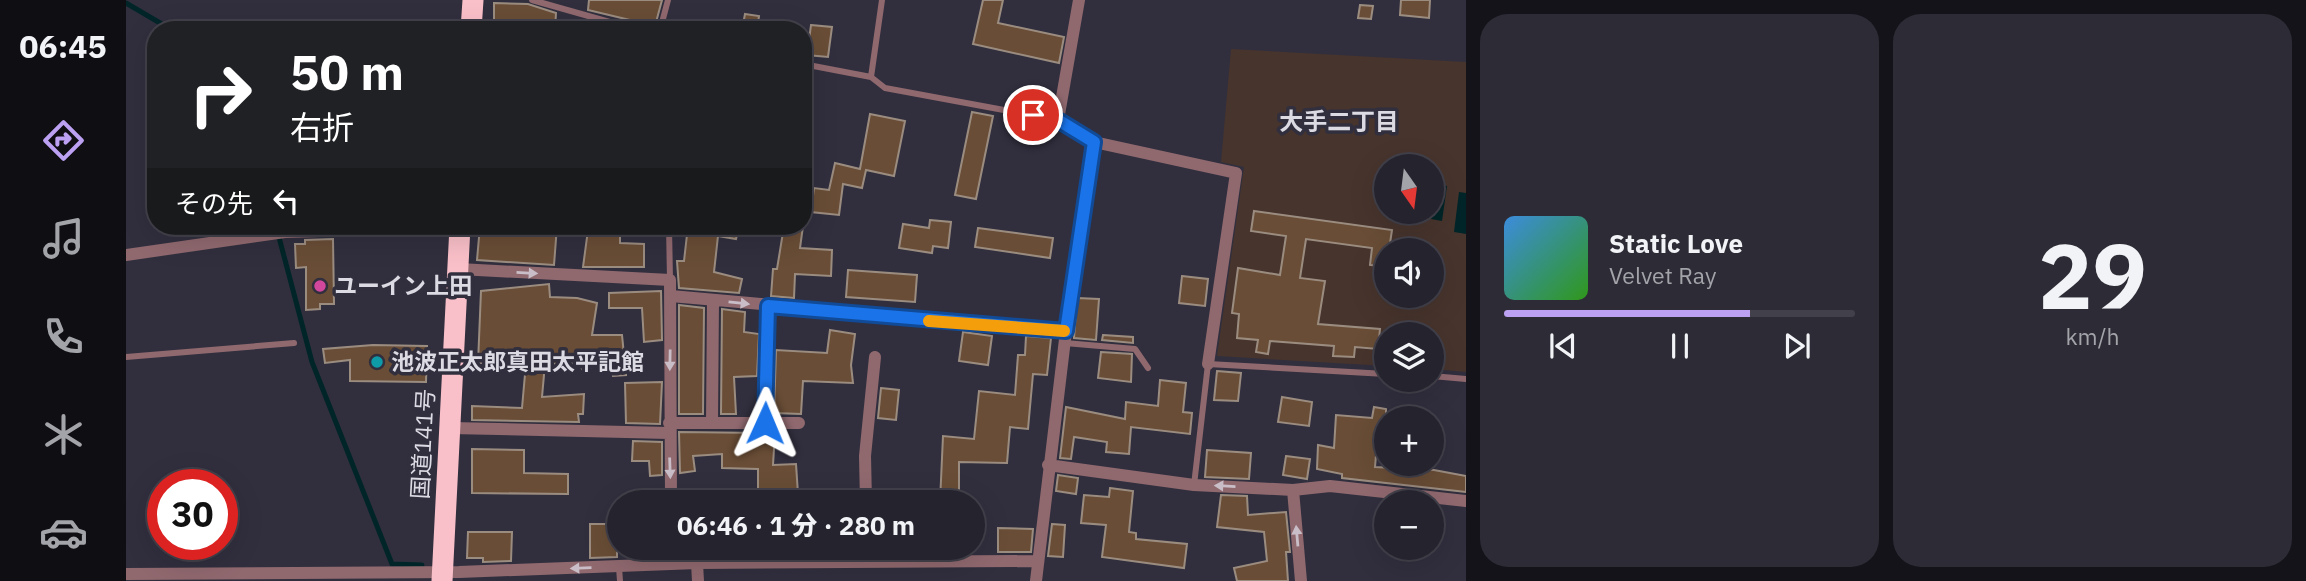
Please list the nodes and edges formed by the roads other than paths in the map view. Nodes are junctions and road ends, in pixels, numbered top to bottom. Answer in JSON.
{"nodes":[{"id":1,"x":473,"y":0,"type":"edge"},
{"id":2,"x":532,"y":0,"type":"edge"},
{"id":3,"x":668,"y":0,"type":"edge"},
{"id":4,"x":882,"y":0,"type":"edge"},
{"id":5,"x":1079,"y":0,"type":"edge"},
{"id":6,"x":472,"y":21,"type":"edge"},
{"id":7,"x":606,"y":21,"type":"edge"},
{"id":8,"x":662,"y":21,"type":"edge"},
{"id":9,"x":812,"y":66,"type":"edge"},
{"id":10,"x":871,"y":77,"type":"junction"},
{"id":11,"x":1058,"y":120,"type":"junction"},
{"id":12,"x":1094,"y":142,"type":"junction"},
{"id":13,"x":261,"y":235,"type":"edge"},
{"id":14,"x":460,"y":235,"type":"edge"},
{"id":15,"x":669,"y":235,"type":"edge"},
{"id":16,"x":126,"y":255,"type":"edge"},
{"id":17,"x":459,"y":269,"type":"junction"},
{"id":18,"x":670,"y":279,"type":"junction"},
{"id":19,"x":671,"y":296,"type":"junction"},
{"id":20,"x":713,"y":300,"type":"junction"},
{"id":21,"x":768,"y":306,"type":"junction"},
{"id":22,"x":1065,"y":337,"type":"junction"},
{"id":23,"x":294,"y":343,"type":"dead end"},
{"id":24,"x":126,"y":357,"type":"edge"},
{"id":25,"x":875,"y":357,"type":"dead end"},
{"id":26,"x":1208,"y":364,"type":"junction"},
{"id":27,"x":1148,"y":368,"type":"dead end"},
{"id":28,"x":1374,"y":372,"type":"edge"},
{"id":29,"x":1444,"y":377,"type":"edge"},
{"id":30,"x":1466,"y":379,"type":"edge"},
{"id":31,"x":712,"y":423,"type":"junction"},
{"id":32,"x":765,"y":423,"type":"junction"},
{"id":33,"x":799,"y":423,"type":"dead end"},
{"id":34,"x":451,"y":428,"type":"junction"},
{"id":35,"x":669,"y":428,"type":"junction"},
{"id":36,"x":1048,"y":465,"type":"junction"},
{"id":37,"x":1194,"y":485,"type":"junction"},
{"id":38,"x":671,"y":490,"type":"edge"},
{"id":39,"x":866,"y":490,"type":"edge"},
{"id":40,"x":1293,"y":490,"type":"junction"},
{"id":41,"x":1466,"y":500,"type":"edge"},
{"id":42,"x":673,"y":560,"type":"edge"},
{"id":43,"x":868,"y":561,"type":"joint"},
{"id":44,"x":1038,"y":561,"type":"junction"},
{"id":45,"x":697,"y":563,"type":"junction"},
{"id":46,"x":673,"y":564,"type":"junction"},
{"id":47,"x":619,"y":567,"type":"junction"},
{"id":48,"x":126,"y":574,"type":"edge"},
{"id":49,"x":436,"y":575,"type":"edge"},
{"id":50,"x":620,"y":581,"type":"edge"},
{"id":51,"x":698,"y":581,"type":"edge"},
{"id":52,"x":1036,"y":581,"type":"edge"},
{"id":53,"x":1301,"y":581,"type":"edge"}],
"edges":[{"from":1,"to":6,"type":"highway"},
{"from":2,"to":7,"type":"lane"},
{"from":3,"to":8,"type":"lane"},
{"from":4,"to":10,"type":"lane"},
{"from":5,"to":11,"type":"street"},
{"from":9,"to":10,"type":"lane"},
{"from":10,"to":11,"type":"lane"},
{"from":11,"to":12,"type":"street"},
{"from":12,"to":22,"type":"lane"},
{"from":12,"to":26,"type":"street"},
{"from":13,"to":16,"type":"street"},
{"from":14,"to":17,"type":"highway","name":"国道141号"},
{"from":15,"to":18,"type":"lane"},
{"from":17,"to":18,"type":"street","one_way":true},
{"from":17,"to":34,"type":"highway","name":"国道141号"},
{"from":18,"to":19,"type":"street"},
{"from":19,"to":20,"type":"street"},
{"from":19,"to":35,"type":"street","one_way":true},
{"from":20,"to":21,"type":"street","one_way":true},
{"from":20,"to":31,"type":"street"},
{"from":21,"to":22,"type":"street"},
{"from":21,"to":32,"type":"street"},
{"from":22,"to":27,"type":"lane"},
{"from":22,"to":36,"type":"street"},
{"from":23,"to":24,"type":"lane"},
{"from":25,"to":39,"type":"street"},
{"from":26,"to":28,"type":"lane"},
{"from":26,"to":37,"type":"lane"},
{"from":29,"to":30,"type":"lane"},
{"from":31,"to":32,"type":"street"},
{"from":31,"to":35,"type":"street"},
{"from":32,"to":33,"type":"street"},
{"from":34,"to":35,"type":"street"},
{"from":34,"to":49,"type":"highway","name":"国道141号"},
{"from":35,"to":38,"type":"street","one_way":true},
{"from":36,"to":37,"type":"street"},
{"from":36,"to":44,"type":"street"},
{"from":40,"to":37,"type":"street","one_way":true},
{"from":40,"to":41,"type":"street"},
{"from":53,"to":40,"type":"street","one_way":true},
{"from":42,"to":46,"type":"street"},
{"from":43,"to":44,"type":"street"},
{"from":43,"to":45,"type":"street"},
{"from":44,"to":52,"type":"street"},
{"from":45,"to":46,"type":"street"},
{"from":45,"to":51,"type":"street"},
{"from":46,"to":47,"type":"street"},
{"from":47,"to":49,"type":"street","one_way":true},
{"from":47,"to":50,"type":"lane"},
{"from":48,"to":49,"type":"street"}]}
